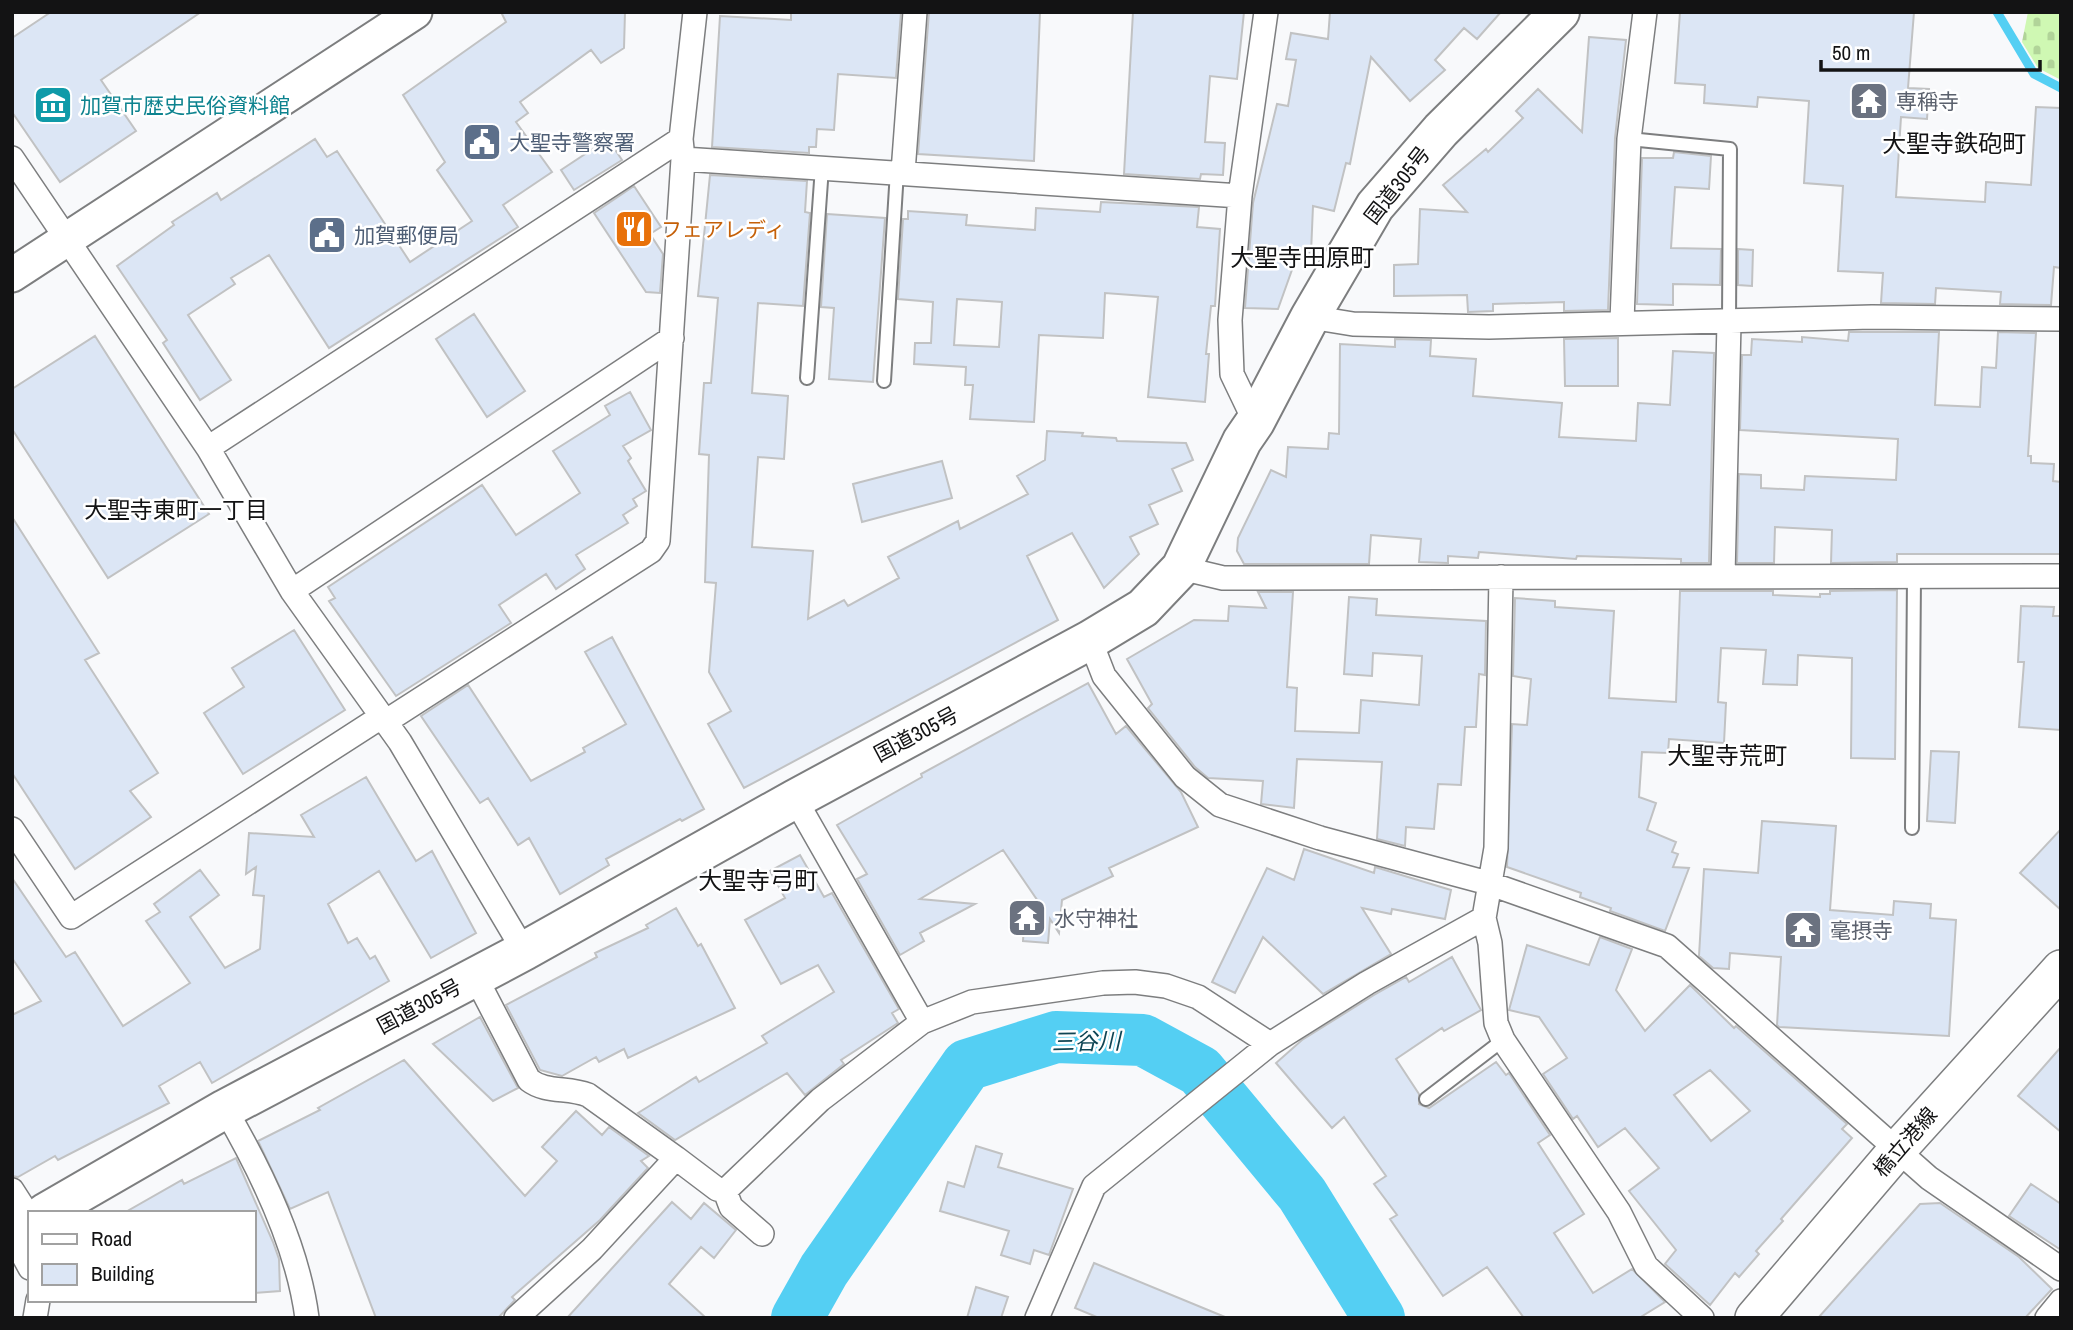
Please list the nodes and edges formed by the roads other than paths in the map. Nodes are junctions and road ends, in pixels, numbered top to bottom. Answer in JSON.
{"nodes":[{"id":1,"x":415,"y":12,"type":"edge"},
{"id":2,"x":695,"y":12,"type":"edge"},
{"id":3,"x":915,"y":12,"type":"edge"},
{"id":4,"x":1266,"y":12,"type":"edge"},
{"id":5,"x":1560,"y":12,"type":"edge"},
{"id":6,"x":1645,"y":12,"type":"edge"},
{"id":7,"x":1629,"y":139,"type":"junction"},
{"id":8,"x":682,"y":149,"type":"junction"},
{"id":9,"x":12,"y":158,"type":"edge"},
{"id":10,"x":822,"y":167,"type":"junction"},
{"id":11,"x":900,"y":171,"type":"junction"},
{"id":12,"x":1240,"y":196,"type":"junction"},
{"id":13,"x":65,"y":240,"type":"junction"},
{"id":14,"x":12,"y":275,"type":"edge"},
{"id":15,"x":1310,"y":317,"type":"junction"},
{"id":16,"x":2061,"y":318,"type":"edge"},
{"id":17,"x":1622,"y":321,"type":"junction"},
{"id":18,"x":1729,"y":323,"type":"junction"},
{"id":19,"x":672,"y":338,"type":"junction"},
{"id":20,"x":807,"y":379,"type":"dead end"},
{"id":21,"x":884,"y":381,"type":"dead end"},
{"id":22,"x":1255,"y":422,"type":"junction"},
{"id":23,"x":208,"y":448,"type":"junction"},
{"id":24,"x":1181,"y":568,"type":"junction"},
{"id":25,"x":1723,"y":576,"type":"junction"},
{"id":26,"x":1914,"y":576,"type":"junction"},
{"id":27,"x":2061,"y":576,"type":"edge"},
{"id":28,"x":1501,"y":577,"type":"junction"},
{"id":29,"x":292,"y":591,"type":"junction"},
{"id":30,"x":1090,"y":640,"type":"junction"},
{"id":31,"x":383,"y":720,"type":"junction"},
{"id":32,"x":795,"y":799,"type":"junction"},
{"id":33,"x":1912,"y":828,"type":"dead end"},
{"id":34,"x":12,"y":829,"type":"edge"},
{"id":35,"x":1488,"y":883,"type":"junction"},
{"id":36,"x":1484,"y":918,"type":"junction"},
{"id":37,"x":524,"y":951,"type":"junction"},
{"id":38,"x":2061,"y":969,"type":"edge"},
{"id":39,"x":475,"y":976,"type":"junction"},
{"id":40,"x":922,"y":1022,"type":"junction"},
{"id":41,"x":1503,"y":1041,"type":"junction"},
{"id":42,"x":1265,"y":1049,"type":"junction"},
{"id":43,"x":1426,"y":1099,"type":"dead end"},
{"id":44,"x":225,"y":1109,"type":"junction"},
{"id":45,"x":1898,"y":1149,"type":"junction"},
{"id":46,"x":676,"y":1158,"type":"junction"},
{"id":47,"x":12,"y":1190,"type":"edge"},
{"id":48,"x":725,"y":1191,"type":"junction"},
{"id":49,"x":48,"y":1211,"type":"edge"},
{"id":50,"x":28,"y":1217,"type":"edge"},
{"id":51,"x":28,"y":1221,"type":"edge"},
{"id":52,"x":12,"y":1233,"type":"edge"},
{"id":53,"x":762,"y":1234,"type":"dead end"},
{"id":54,"x":28,"y":1264,"type":"edge"},
{"id":55,"x":2061,"y":1269,"type":"edge"},
{"id":56,"x":2061,"y":1301,"type":"edge"},
{"id":57,"x":307,"y":1318,"type":"edge"},
{"id":58,"x":516,"y":1318,"type":"edge"},
{"id":59,"x":1037,"y":1318,"type":"edge"},
{"id":60,"x":1702,"y":1318,"type":"edge"},
{"id":61,"x":1754,"y":1318,"type":"edge"},
{"id":62,"x":2048,"y":1318,"type":"edge"}],
"edges":[{"from":1,"to":13,"type":"street"},
{"from":2,"to":8,"type":"street"},
{"from":3,"to":11,"type":"street"},
{"from":4,"to":12,"type":"street"},
{"from":5,"to":15,"type":"highway","name":"国道305号"},
{"from":6,"to":7,"type":"street"},
{"from":7,"to":17,"type":"street"},
{"from":7,"to":18,"type":"lane"},
{"from":8,"to":10,"type":"street"},
{"from":8,"to":19,"type":"street"},
{"from":8,"to":23,"type":"street"},
{"from":9,"to":13,"type":"street"},
{"from":10,"to":11,"type":"street"},
{"from":10,"to":20,"type":"lane"},
{"from":11,"to":12,"type":"street"},
{"from":11,"to":21,"type":"lane"},
{"from":12,"to":22,"type":"street"},
{"from":13,"to":14,"type":"street"},
{"from":13,"to":23,"type":"street"},
{"from":15,"to":17,"type":"street"},
{"from":15,"to":22,"type":"highway","name":"国道305号"},
{"from":16,"to":18,"type":"street"},
{"from":17,"to":18,"type":"street"},
{"from":18,"to":25,"type":"street"},
{"from":19,"to":29,"type":"street"},
{"from":19,"to":31,"type":"street"},
{"from":22,"to":24,"type":"highway","name":"国道305号"},
{"from":23,"to":29,"type":"street"},
{"from":24,"to":28,"type":"street"},
{"from":24,"to":30,"type":"highway","name":"国道305号"},
{"from":25,"to":26,"type":"street"},
{"from":25,"to":28,"type":"street"},
{"from":26,"to":27,"type":"street"},
{"from":26,"to":33,"type":"lane"},
{"from":28,"to":35,"type":"street"},
{"from":29,"to":31,"type":"street"},
{"from":30,"to":32,"type":"highway","name":"国道305号"},
{"from":30,"to":35,"type":"street"},
{"from":31,"to":34,"type":"street"},
{"from":31,"to":37,"type":"street"},
{"from":32,"to":37,"type":"highway","name":"国道305号"},
{"from":32,"to":40,"type":"street"},
{"from":35,"to":36,"type":"street"},
{"from":35,"to":45,"type":"street"},
{"from":36,"to":41,"type":"street"},
{"from":36,"to":42,"type":"street"},
{"from":37,"to":39,"type":"highway","name":"国道305号"},
{"from":38,"to":45,"type":"main road","name":"橋立港線"},
{"from":39,"to":44,"type":"highway","name":"国道305号"},
{"from":39,"to":46,"type":"street"},
{"from":40,"to":42,"type":"street"},
{"from":40,"to":48,"type":"street"},
{"from":41,"to":43,"type":"lane"},
{"from":41,"to":60,"type":"street"},
{"from":42,"to":59,"type":"street"},
{"from":44,"to":49,"type":"highway","name":"国道305号"},
{"from":44,"to":57,"type":"street"},
{"from":45,"to":55,"type":"street"},
{"from":45,"to":61,"type":"main road","name":"橋立港線"},
{"from":46,"to":48,"type":"street"},
{"from":46,"to":58,"type":"street"},
{"from":47,"to":50,"type":"street"},
{"from":48,"to":53,"type":"street"},
{"from":51,"to":52,"type":"highway"},
{"from":52,"to":54,"type":"street"},
{"from":56,"to":62,"type":"street"}]}
